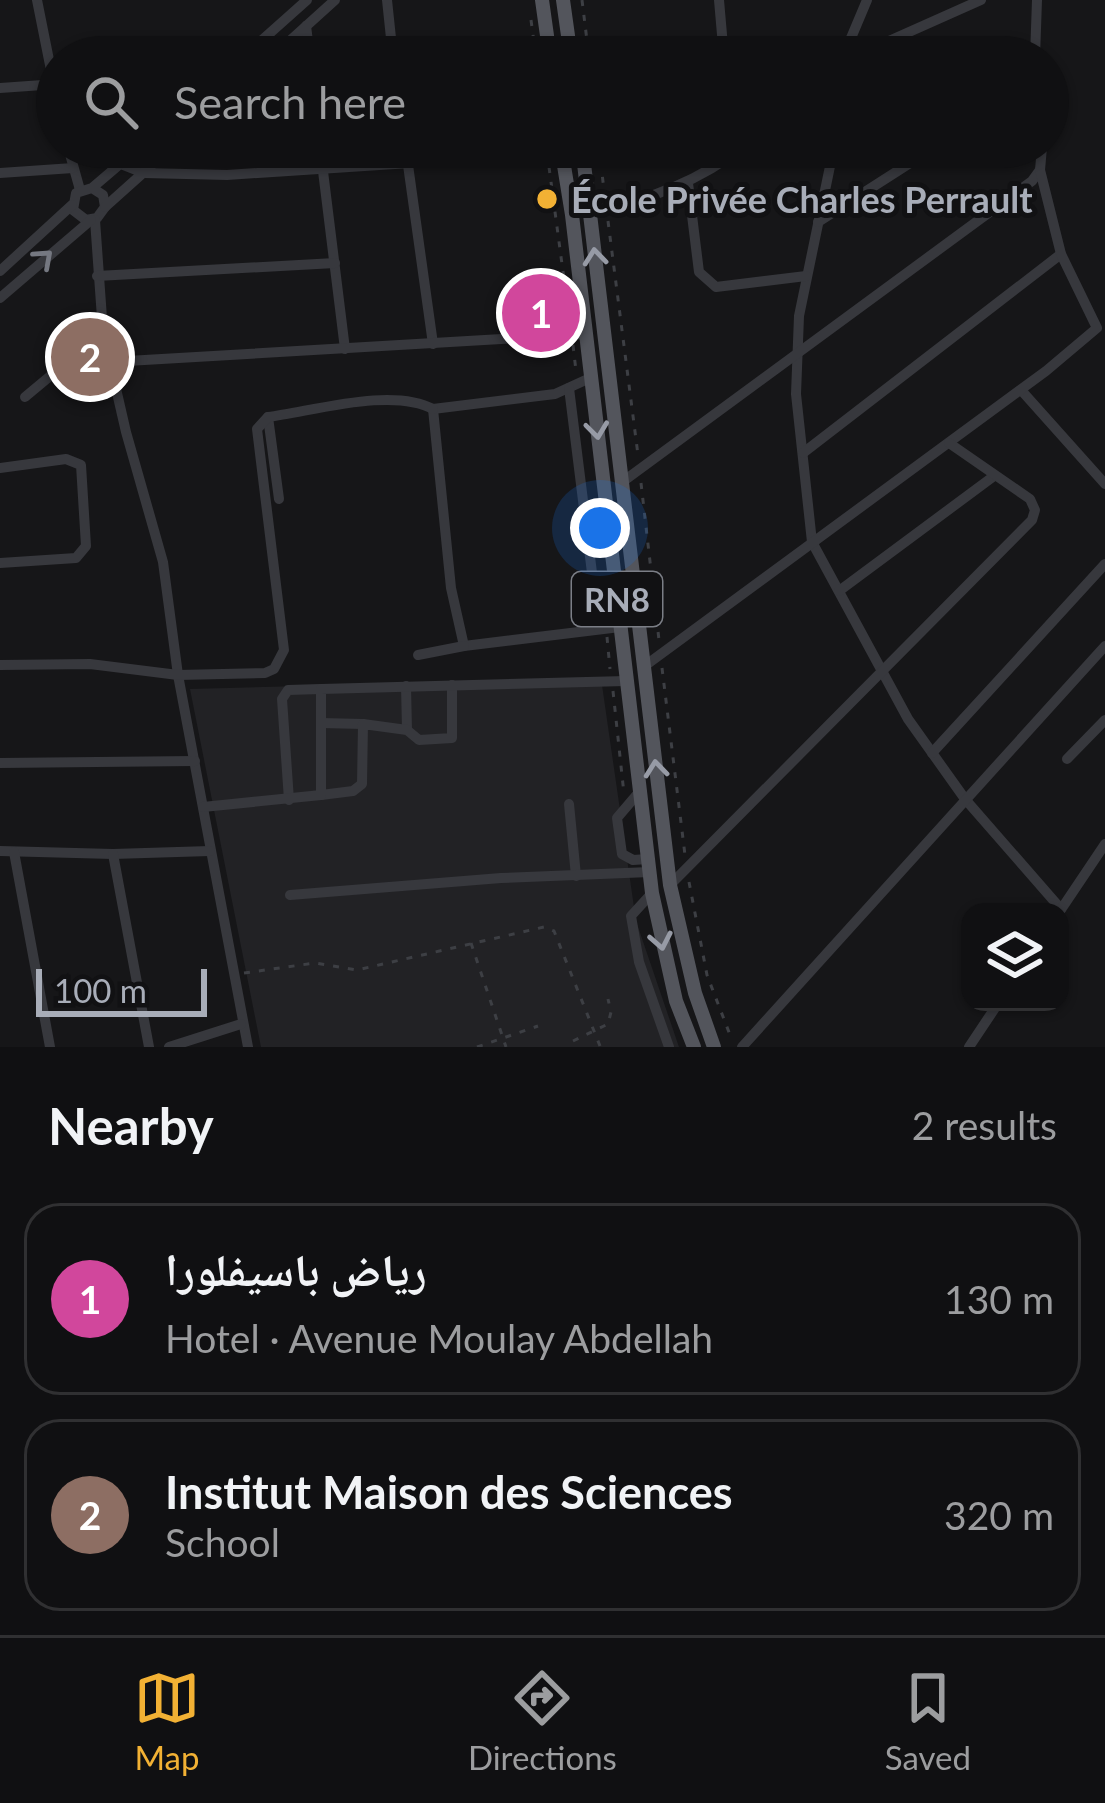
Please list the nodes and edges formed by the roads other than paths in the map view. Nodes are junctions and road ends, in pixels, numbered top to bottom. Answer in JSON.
{"nodes":[{"id":1,"x":38,"y":0,"type":"edge"},
{"id":2,"x":307,"y":0,"type":"edge"},
{"id":3,"x":335,"y":0,"type":"edge"},
{"id":4,"x":387,"y":0,"type":"edge"},
{"id":5,"x":542,"y":0,"type":"edge"},
{"id":6,"x":563,"y":0,"type":"edge"},
{"id":7,"x":719,"y":0,"type":"edge"},
{"id":8,"x":867,"y":0,"type":"edge"},
{"id":9,"x":982,"y":0,"type":"edge"},
{"id":10,"x":1037,"y":0,"type":"edge"},
{"id":11,"x":306,"y":26,"type":"junction"},
{"id":12,"x":45,"y":36,"type":"edge"},
{"id":13,"x":267,"y":36,"type":"edge"},
{"id":14,"x":295,"y":36,"type":"edge"},
{"id":15,"x":307,"y":36,"type":"edge"},
{"id":16,"x":391,"y":36,"type":"edge"},
{"id":17,"x":547,"y":36,"type":"edge"},
{"id":18,"x":568,"y":36,"type":"edge"},
{"id":19,"x":722,"y":36,"type":"edge"},
{"id":20,"x":852,"y":36,"type":"edge"},
{"id":21,"x":901,"y":36,"type":"edge"},
{"id":22,"x":1036,"y":36,"type":"edge"},
{"id":23,"x":36,"y":85,"type":"edge"},
{"id":24,"x":0,"y":88,"type":"edge"},
{"id":25,"x":74,"y":168,"type":"joint"},
{"id":26,"x":115,"y":168,"type":"edge"},
{"id":27,"x":131,"y":168,"type":"edge"},
{"id":28,"x":149,"y":168,"type":"edge"},
{"id":29,"x":344,"y":168,"type":"edge"},
{"id":30,"x":408,"y":168,"type":"edge"},
{"id":31,"x":563,"y":168,"type":"edge"},
{"id":32,"x":588,"y":168,"type":"edge"},
{"id":33,"x":711,"y":168,"type":"edge"},
{"id":34,"x":830,"y":168,"type":"edge"},
{"id":35,"x":902,"y":168,"type":"edge"},
{"id":36,"x":323,"y":169,"type":"junction"},
{"id":37,"x":1040,"y":170,"type":"joint"},
{"id":38,"x":0,"y":173,"type":"edge"},
{"id":39,"x":143,"y":173,"type":"junction"},
{"id":40,"x":688,"y":183,"type":"junction"},
{"id":41,"x":86,"y":189,"type":"junction"},
{"id":42,"x":72,"y":205,"type":"junction"},
{"id":43,"x":105,"y":208,"type":"junction"},
{"id":44,"x":599,"y":211,"type":"junction"},
{"id":45,"x":93,"y":220,"type":"junction"},
{"id":46,"x":818,"y":222,"type":"junction"},
{"id":47,"x":1061,"y":254,"type":"junction"},
{"id":48,"x":335,"y":263,"type":"junction"},
{"id":49,"x":0,"y":271,"type":"edge"},
{"id":50,"x":97,"y":276,"type":"junction"},
{"id":51,"x":806,"y":276,"type":"junction"},
{"id":52,"x":0,"y":298,"type":"edge"},
{"id":53,"x":1097,"y":328,"type":"junction"},
{"id":54,"x":103,"y":332,"type":"junction"},
{"id":55,"x":585,"y":334,"type":"junction"},
{"id":56,"x":433,"y":344,"type":"junction"},
{"id":57,"x":1105,"y":344,"type":"edge"},
{"id":58,"x":345,"y":349,"type":"junction"},
{"id":59,"x":797,"y":356,"type":"junction"},
{"id":60,"x":110,"y":362,"type":"junction"},
{"id":61,"x":590,"y":378,"type":"junction"},
{"id":62,"x":569,"y":388,"type":"junction"},
{"id":63,"x":1021,"y":390,"type":"junction"},
{"id":64,"x":25,"y":397,"type":"dead end"},
{"id":65,"x":433,"y":409,"type":"junction"},
{"id":66,"x":268,"y":417,"type":"junction"},
{"id":67,"x":949,"y":442,"type":"junction"},
{"id":68,"x":803,"y":453,"type":"junction"},
{"id":69,"x":0,"y":468,"type":"edge"},
{"id":70,"x":994,"y":476,"type":"junction"},
{"id":71,"x":625,"y":480,"type":"junction"},
{"id":72,"x":1105,"y":484,"type":"edge"},
{"id":73,"x":279,"y":499,"type":"dead end"},
{"id":74,"x":812,"y":542,"type":"junction"},
{"id":75,"x":0,"y":563,"type":"edge"},
{"id":76,"x":1105,"y":564,"type":"edge"},
{"id":77,"x":839,"y":591,"type":"junction"},
{"id":78,"x":620,"y":627,"type":"junction"},
{"id":79,"x":599,"y":629,"type":"junction"},
{"id":80,"x":464,"y":646,"type":"junction"},
{"id":81,"x":1105,"y":646,"type":"edge"},
{"id":82,"x":418,"y":655,"type":"dead end"},
{"id":83,"x":0,"y":665,"type":"edge"},
{"id":84,"x":646,"y":665,"type":"junction"},
{"id":85,"x":881,"y":673,"type":"junction"},
{"id":86,"x":178,"y":675,"type":"junction"},
{"id":87,"x":626,"y":681,"type":"junction"},
{"id":88,"x":452,"y":685,"type":"junction"},
{"id":89,"x":406,"y":686,"type":"junction"},
{"id":90,"x":320,"y":689,"type":"junction"},
{"id":91,"x":1105,"y":720,"type":"edge"},
{"id":92,"x":321,"y":723,"type":"junction"},
{"id":93,"x":363,"y":724,"type":"junction"},
{"id":94,"x":407,"y":730,"type":"junction"},
{"id":95,"x":932,"y":753,"type":"junction"},
{"id":96,"x":1067,"y":759,"type":"dead end"},
{"id":97,"x":195,"y":761,"type":"junction"},
{"id":98,"x":0,"y":763,"type":"edge"},
{"id":99,"x":640,"y":791,"type":"junction"},
{"id":100,"x":321,"y":795,"type":"junction"},
{"id":101,"x":965,"y":799,"type":"junction"},
{"id":102,"x":289,"y":800,"type":"junction"},
{"id":103,"x":569,"y":804,"type":"dead end"},
{"id":104,"x":202,"y":807,"type":"junction"},
{"id":105,"x":1105,"y":844,"type":"edge"},
{"id":106,"x":210,"y":850,"type":"junction"},
{"id":107,"x":0,"y":851,"type":"edge"},
{"id":108,"x":14,"y":852,"type":"junction"},
{"id":109,"x":112,"y":854,"type":"junction"},
{"id":110,"x":649,"y":866,"type":"junction"},
{"id":111,"x":576,"y":877,"type":"junction"},
{"id":112,"x":670,"y":885,"type":"junction"},
{"id":113,"x":652,"y":893,"type":"junction"},
{"id":114,"x":290,"y":896,"type":"dead end"},
{"id":115,"x":1053,"y":903,"type":"edge"},
{"id":116,"x":1065,"y":903,"type":"edge"},
{"id":117,"x":993,"y":1011,"type":"edge"},
{"id":118,"x":241,"y":1024,"type":"junction"},
{"id":119,"x":50,"y":1047,"type":"edge"},
{"id":120,"x":149,"y":1047,"type":"edge"},
{"id":121,"x":170,"y":1047,"type":"edge"},
{"id":122,"x":248,"y":1047,"type":"edge"},
{"id":123,"x":669,"y":1047,"type":"edge"},
{"id":124,"x":694,"y":1047,"type":"edge"},
{"id":125,"x":714,"y":1047,"type":"edge"},
{"id":126,"x":738,"y":1047,"type":"edge"},
{"id":127,"x":969,"y":1047,"type":"edge"}],
"edges":[{"from":1,"to":12,"type":"street"},
{"from":2,"to":13,"type":"street"},
{"from":3,"to":11,"type":"street"},
{"from":4,"to":16,"type":"street"},
{"from":5,"to":17,"type":"main road"},
{"from":6,"to":18,"type":"main road"},
{"from":7,"to":19,"type":"street"},
{"from":8,"to":20,"type":"street"},
{"from":9,"to":21,"type":"street"},
{"from":10,"to":22,"type":"street"},
{"from":11,"to":14,"type":"street"},
{"from":11,"to":15,"type":"street"},
{"from":23,"to":24,"type":"street"},
{"from":25,"to":38,"type":"street"},
{"from":25,"to":41,"type":"street"},
{"from":26,"to":41,"type":"street"},
{"from":27,"to":39,"type":"street"},
{"from":28,"to":39,"type":"street"},
{"from":29,"to":36,"type":"street"},
{"from":30,"to":56,"type":"street"},
{"from":31,"to":55,"type":"main road","number":"RN8"},
{"from":32,"to":44,"type":"main road","number":"RN8"},
{"from":33,"to":40,"type":"street"},
{"from":34,"to":46,"type":"street"},
{"from":35,"to":46,"type":"street"},
{"from":36,"to":39,"type":"street"},
{"from":36,"to":48,"type":"street"},
{"from":37,"to":47,"type":"street"},
{"from":37,"to":59,"type":"street"},
{"from":39,"to":43,"type":"street"},
{"from":40,"to":44,"type":"street"},
{"from":40,"to":51,"type":"street"},
{"from":41,"to":42,"type":"street"},
{"from":41,"to":43,"type":"street"},
{"from":42,"to":45,"type":"street"},
{"from":42,"to":49,"type":"street"},
{"from":43,"to":45,"type":"street"},
{"from":71,"to":44,"type":"main road","number":"RN8","one_way":true},
{"from":45,"to":50,"type":"street"},
{"from":52,"to":45,"type":"street","one_way":true},
{"from":46,"to":51,"type":"street"},
{"from":47,"to":53,"type":"street"},
{"from":47,"to":68,"type":"street"},
{"from":48,"to":50,"type":"street"},
{"from":48,"to":58,"type":"street"},
{"from":50,"to":54,"type":"street"},
{"from":51,"to":59,"type":"street"},
{"from":53,"to":57,"type":"street"},
{"from":53,"to":63,"type":"street"},
{"from":54,"to":60,"type":"street"},
{"from":54,"to":64,"type":"street"},
{"from":55,"to":56,"type":"street"},
{"from":55,"to":61,"type":"main road","number":"RN8"},
{"from":56,"to":58,"type":"street"},
{"from":58,"to":60,"type":"street"},
{"from":59,"to":68,"type":"street"},
{"from":59,"to":71,"type":"street"},
{"from":60,"to":86,"type":"street"},
{"from":61,"to":62,"type":"street"},
{"from":61,"to":78,"type":"main road","number":"RN8","one_way":true},
{"from":62,"to":65,"type":"street"},
{"from":62,"to":79,"type":"street"},
{"from":63,"to":67,"type":"street"},
{"from":63,"to":72,"type":"street"},
{"from":65,"to":66,"type":"street"},
{"from":65,"to":80,"type":"street"},
{"from":66,"to":73,"type":"street"},
{"from":66,"to":86,"type":"street"},
{"from":67,"to":70,"type":"street"},
{"from":67,"to":74,"type":"street"},
{"from":68,"to":74,"type":"street"},
{"from":69,"to":75,"type":"street"},
{"from":70,"to":77,"type":"street"},
{"from":70,"to":85,"type":"street"},
{"from":71,"to":84,"type":"main road","number":"RN8"},
{"from":74,"to":77,"type":"street"},
{"from":74,"to":84,"type":"street"},
{"from":76,"to":95,"type":"street"},
{"from":77,"to":85,"type":"street"},
{"from":78,"to":79,"type":"street"},
{"from":78,"to":87,"type":"main road","number":"RN8"},
{"from":79,"to":80,"type":"street"},
{"from":80,"to":82,"type":"street"},
{"from":81,"to":101,"type":"street"},
{"from":83,"to":86,"type":"street"},
{"from":112,"to":84,"type":"main road","number":"RN8","one_way":true},
{"from":85,"to":95,"type":"street"},
{"from":85,"to":112,"type":"street"},
{"from":86,"to":97,"type":"street"},
{"from":87,"to":88,"type":"street"},
{"from":87,"to":99,"type":"main road","number":"RN8"},
{"from":88,"to":89,"type":"street"},
{"from":88,"to":94,"type":"street"},
{"from":89,"to":90,"type":"street"},
{"from":89,"to":94,"type":"street"},
{"from":90,"to":92,"type":"street"},
{"from":90,"to":102,"type":"street"},
{"from":91,"to":96,"type":"street"},
{"from":92,"to":93,"type":"street"},
{"from":92,"to":100,"type":"street"},
{"from":93,"to":94,"type":"street"},
{"from":93,"to":100,"type":"street"},
{"from":95,"to":101,"type":"street"},
{"from":97,"to":98,"type":"street"},
{"from":97,"to":104,"type":"street"},
{"from":99,"to":110,"type":"main road","number":"RN8"},
{"from":99,"to":110,"type":"street"},
{"from":100,"to":102,"type":"street"},
{"from":101,"to":115,"type":"street"},
{"from":101,"to":126,"type":"street"},
{"from":102,"to":104,"type":"street"},
{"from":103,"to":111,"type":"street"},
{"from":104,"to":106,"type":"street"},
{"from":105,"to":116,"type":"street"},
{"from":106,"to":109,"type":"street"},
{"from":106,"to":118,"type":"street"},
{"from":107,"to":108,"type":"street"},
{"from":108,"to":109,"type":"street"},
{"from":108,"to":119,"type":"street"},
{"from":109,"to":120,"type":"street"},
{"from":110,"to":111,"type":"street"},
{"from":110,"to":113,"type":"main road","number":"RN8"},
{"from":111,"to":114,"type":"street"},
{"from":112,"to":125,"type":"main road","number":"RN8"},
{"from":113,"to":123,"type":"street"},
{"from":113,"to":124,"type":"main road","number":"RN8","one_way":true},
{"from":117,"to":127,"type":"street"},
{"from":118,"to":121,"type":"street"},
{"from":118,"to":122,"type":"street"}]}
